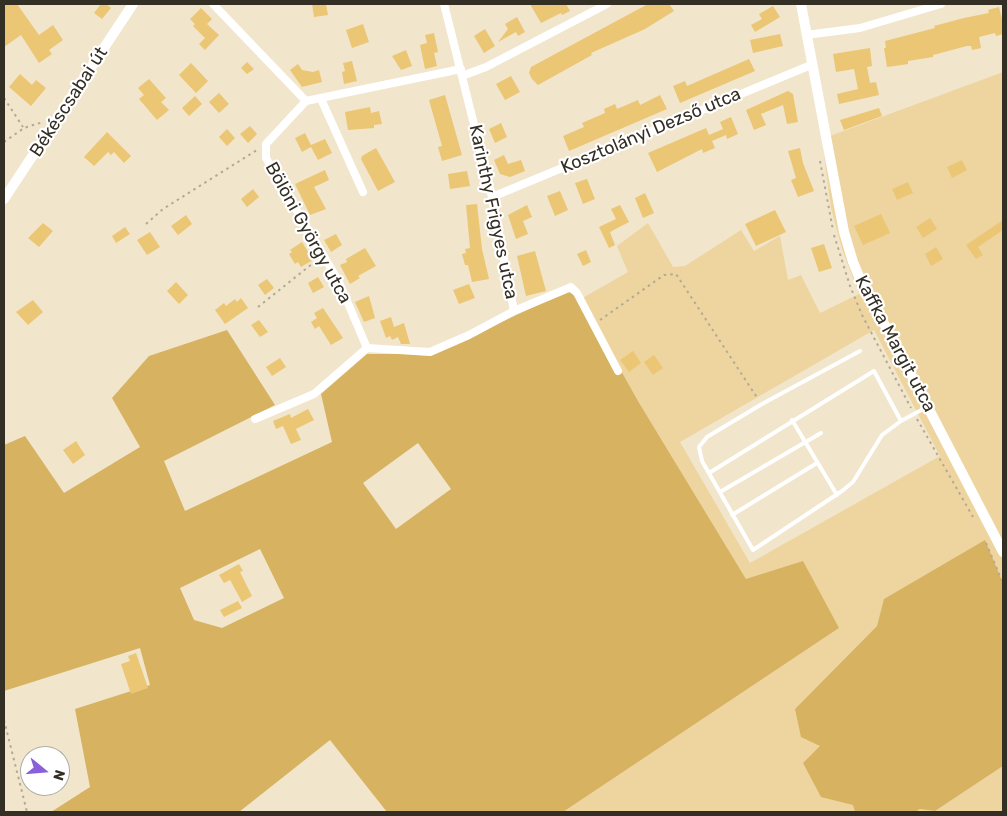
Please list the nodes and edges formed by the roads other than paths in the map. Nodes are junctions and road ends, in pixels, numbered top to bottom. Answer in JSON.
{"nodes":[{"id":1,"x":133,"y":4,"type":"edge"},
{"id":2,"x":213,"y":4,"type":"edge"},
{"id":3,"x":444,"y":4,"type":"edge"},
{"id":4,"x":607,"y":4,"type":"edge"},
{"id":5,"x":801,"y":4,"type":"edge"},
{"id":6,"x":941,"y":4,"type":"edge"},
{"id":7,"x":806,"y":35,"type":"junction"},
{"id":8,"x":811,"y":65,"type":"junction"},
{"id":9,"x":461,"y":73,"type":"junction"},
{"id":10,"x":321,"y":99,"type":"junction"},
{"id":11,"x":306,"y":101,"type":"junction"},
{"id":12,"x":363,"y":192,"type":"dead end"},
{"id":13,"x":492,"y":198,"type":"junction"},
{"id":14,"x":4,"y":199,"type":"edge"},
{"id":15,"x":514,"y":311,"type":"junction"},
{"id":16,"x":366,"y":348,"type":"junction"},
{"id":17,"x":860,"y":351,"type":"dead end"},
{"id":18,"x":618,"y":371,"type":"dead end"},
{"id":19,"x":928,"y":407,"type":"junction"},
{"id":20,"x":255,"y":419,"type":"dead end"},
{"id":21,"x":792,"y":420,"type":"junction"},
{"id":22,"x":900,"y":421,"type":"junction"},
{"id":23,"x":822,"y":432,"type":"dead end"},
{"id":24,"x":804,"y":442,"type":"junction"},
{"id":25,"x":817,"y":463,"type":"junction"},
{"id":26,"x":709,"y":473,"type":"junction"},
{"id":27,"x":720,"y":492,"type":"junction"},
{"id":28,"x":837,"y":495,"type":"junction"},
{"id":29,"x":732,"y":515,"type":"junction"},
{"id":30,"x":1003,"y":552,"type":"edge"}],
"edges":[{"from":1,"to":14,"type":"street","name":"Békéscsabai út"},
{"from":2,"to":11,"type":"street"},
{"from":3,"to":9,"type":"street","name":"Karinthy Frigyes utca"},
{"from":4,"to":9,"type":"street"},
{"from":5,"to":7,"type":"street","name":"Kaffka Margit utca"},
{"from":6,"to":7,"type":"street"},
{"from":7,"to":8,"type":"street","name":"Kaffka Margit utca"},
{"from":8,"to":13,"type":"street","name":"Kosztolányi Dezső utca"},
{"from":8,"to":19,"type":"street","name":"Kaffka Margit utca"},
{"from":9,"to":10,"type":"street"},
{"from":9,"to":13,"type":"street","name":"Karinthy Frigyes utca"},
{"from":10,"to":11,"type":"street"},
{"from":10,"to":12,"type":"street"},
{"from":11,"to":16,"type":"street","name":"Bölöni György utca"},
{"from":13,"to":15,"type":"street","name":"Karinthy Frigyes utca"},
{"from":15,"to":16,"type":"street","name":"Karinthy Frigyes utca"},
{"from":15,"to":18,"type":"street"},
{"from":16,"to":20,"type":"street"},
{"from":17,"to":26,"type":"lane"},
{"from":19,"to":22,"type":"lane"},
{"from":19,"to":30,"type":"street","name":"Kaffka Margit utca"},
{"from":21,"to":22,"type":"lane"},
{"from":21,"to":24,"type":"lane"},
{"from":21,"to":26,"type":"lane"},
{"from":22,"to":28,"type":"lane"},
{"from":23,"to":24,"type":"lane"},
{"from":24,"to":25,"type":"lane"},
{"from":24,"to":27,"type":"lane"},
{"from":25,"to":28,"type":"lane"},
{"from":25,"to":29,"type":"lane"},
{"from":26,"to":27,"type":"lane"},
{"from":27,"to":29,"type":"lane"},
{"from":28,"to":29,"type":"lane"}]}
